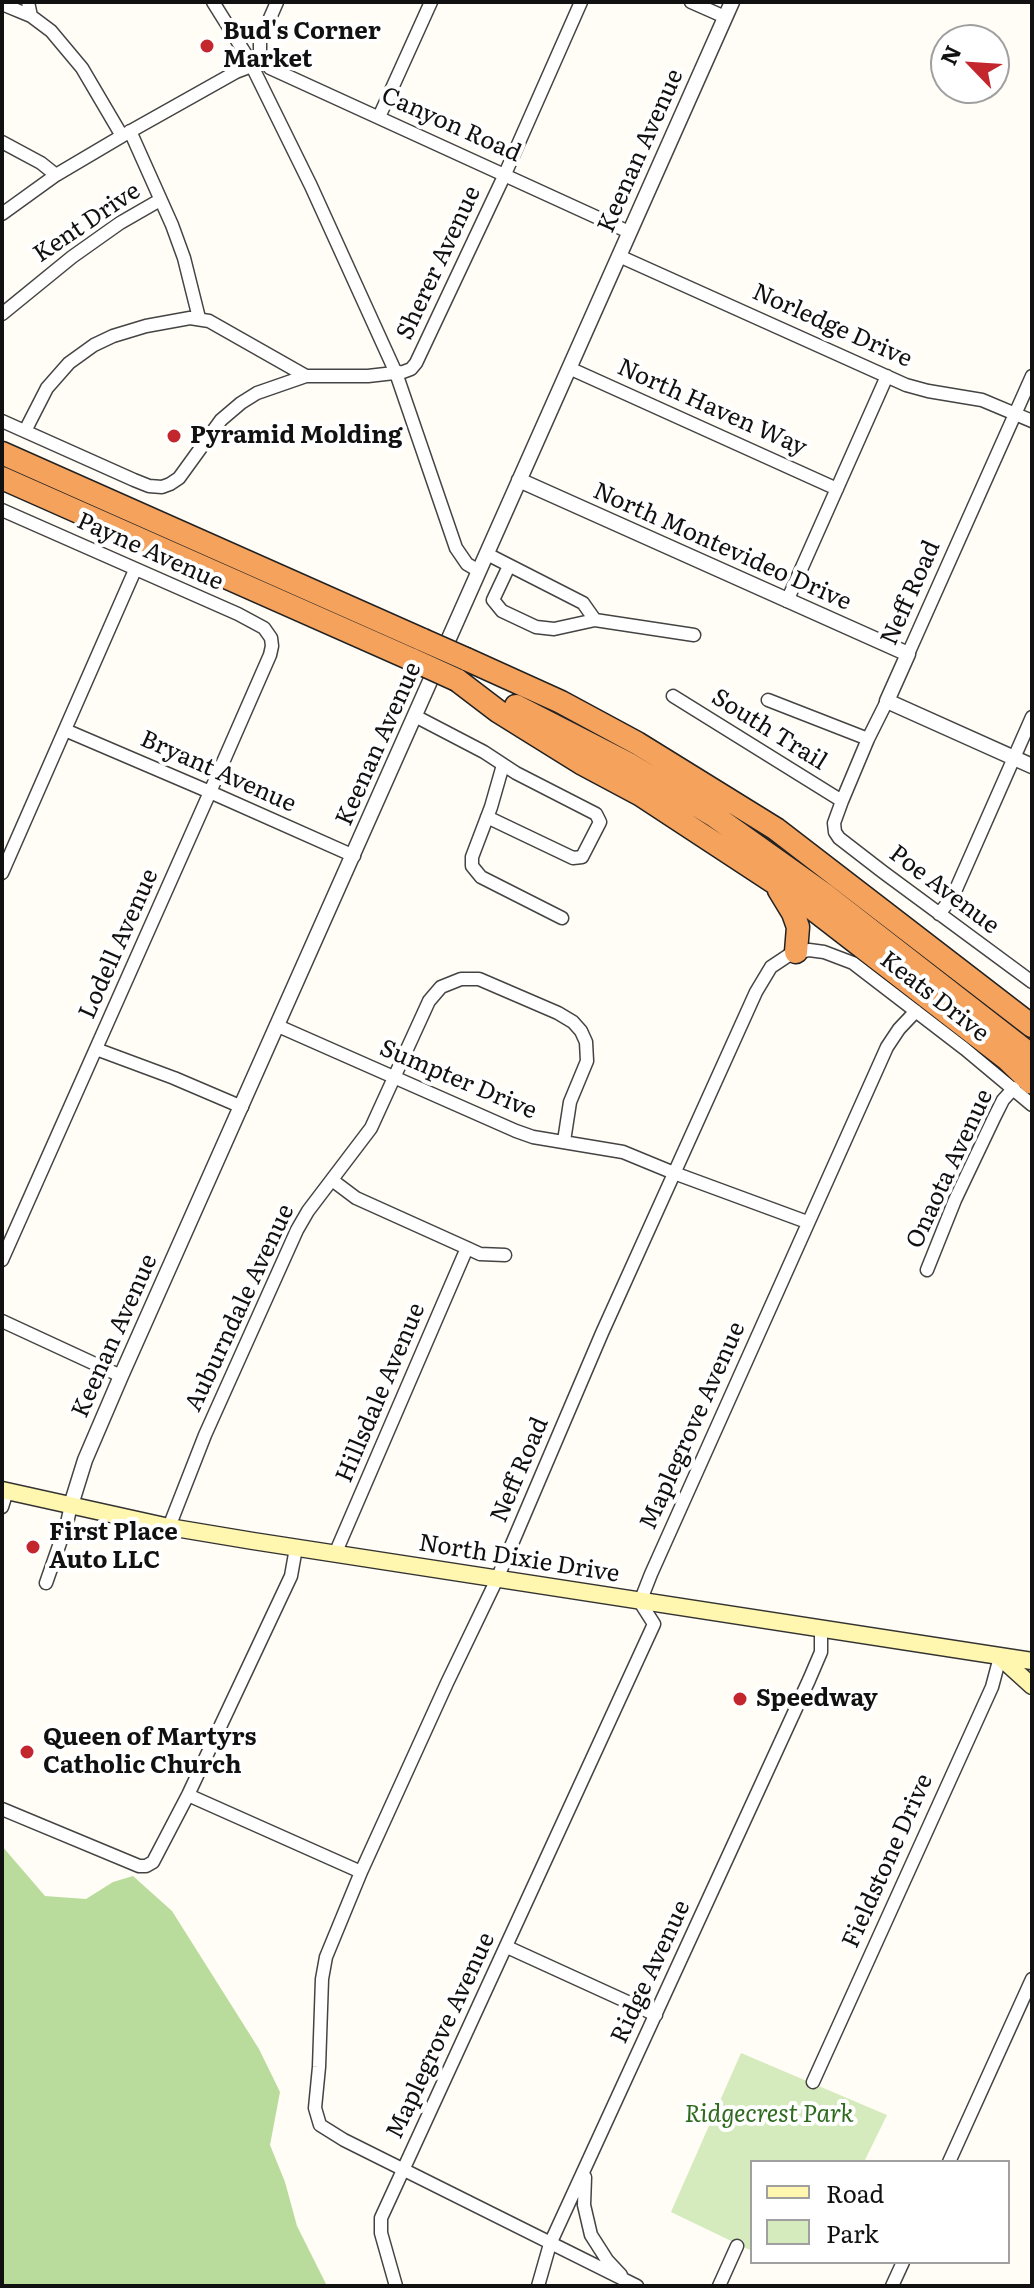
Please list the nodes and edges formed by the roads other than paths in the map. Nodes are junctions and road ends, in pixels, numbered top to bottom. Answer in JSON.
{"nodes":[{"id":1,"x":28,"y":2,"type":"edge"},
{"id":2,"x":213,"y":2,"type":"edge"},
{"id":3,"x":277,"y":2,"type":"edge"},
{"id":4,"x":431,"y":2,"type":"edge"},
{"id":5,"x":581,"y":2,"type":"edge"},
{"id":6,"x":691,"y":2,"type":"edge"},
{"id":7,"x":732,"y":2,"type":"edge"},
{"id":8,"x":2,"y":4,"type":"edge"},
{"id":9,"x":31,"y":16,"type":"junction"},
{"id":10,"x":725,"y":17,"type":"junction"},
{"id":11,"x":257,"y":56,"type":"junction"},
{"id":12,"x":379,"y":117,"type":"junction"},
{"id":13,"x":126,"y":133,"type":"junction"},
{"id":14,"x":2,"y":142,"type":"edge"},
{"id":15,"x":505,"y":174,"type":"junction"},
{"id":16,"x":56,"y":175,"type":"junction"},
{"id":17,"x":160,"y":200,"type":"junction"},
{"id":18,"x":2,"y":214,"type":"edge"},
{"id":19,"x":629,"y":232,"type":"junction"},
{"id":20,"x":619,"y":256,"type":"junction"},
{"id":21,"x":2,"y":314,"type":"edge"},
{"id":22,"x":199,"y":318,"type":"junction"},
{"id":23,"x":569,"y":368,"type":"junction"},
{"id":24,"x":396,"y":373,"type":"junction"},
{"id":25,"x":306,"y":376,"type":"junction"},
{"id":26,"x":887,"y":376,"type":"junction"},
{"id":27,"x":1032,"y":376,"type":"edge"},
{"id":28,"x":1015,"y":414,"type":"junction"},
{"id":29,"x":2,"y":421,"type":"edge"},
{"id":30,"x":1032,"y":421,"type":"edge"},
{"id":31,"x":25,"y":431,"type":"junction"},
{"id":32,"x":2,"y":453,"type":"edge"},
{"id":33,"x":2,"y":478,"type":"edge"},
{"id":34,"x":519,"y":480,"type":"junction"},
{"id":35,"x":837,"y":489,"type":"junction"},
{"id":36,"x":2,"y":510,"type":"edge"},
{"id":37,"x":487,"y":554,"type":"junction"},
{"id":38,"x":509,"y":566,"type":"junction"},
{"id":39,"x":135,"y":570,"type":"junction"},
{"id":40,"x":479,"y":571,"type":"junction"},
{"id":41,"x":787,"y":601,"type":"junction"},
{"id":42,"x":595,"y":620,"type":"junction"},
{"id":43,"x":694,"y":635,"type":"dead end"},
{"id":44,"x":272,"y":643,"type":"joint"},
{"id":45,"x":418,"y":650,"type":"junction"},
{"id":46,"x":908,"y":654,"type":"junction"},
{"id":47,"x":457,"y":680,"type":"junction"},
{"id":48,"x":673,"y":696,"type":"dead end"},
{"id":49,"x":768,"y":700,"type":"dead end"},
{"id":50,"x":887,"y":701,"type":"junction"},
{"id":51,"x":415,"y":716,"type":"junction"},
{"id":52,"x":1032,"y":717,"type":"edge"},
{"id":53,"x":65,"y":730,"type":"junction"},
{"id":54,"x":868,"y":739,"type":"junction"},
{"id":55,"x":1014,"y":758,"type":"junction"},
{"id":56,"x":503,"y":765,"type":"junction"},
{"id":57,"x":1032,"y":766,"type":"edge"},
{"id":58,"x":210,"y":792,"type":"junction"},
{"id":59,"x":842,"y":801,"type":"junction"},
{"id":60,"x":487,"y":817,"type":"junction"},
{"id":61,"x":834,"y":829,"type":"joint"},
{"id":62,"x":354,"y":856,"type":"junction"},
{"id":63,"x":2,"y":873,"type":"edge"},
{"id":64,"x":775,"y":882,"type":"junction"},
{"id":65,"x":939,"y":914,"type":"junction"},
{"id":66,"x":562,"y":918,"type":"dead end"},
{"id":67,"x":796,"y":952,"type":"junction"},
{"id":68,"x":1032,"y":982,"type":"edge"},
{"id":69,"x":916,"y":1011,"type":"junction"},
{"id":70,"x":278,"y":1026,"type":"junction"},
{"id":71,"x":1032,"y":1026,"type":"edge"},
{"id":72,"x":96,"y":1049,"type":"junction"},
{"id":73,"x":1032,"y":1056,"type":"edge"},
{"id":74,"x":395,"y":1078,"type":"junction"},
{"id":75,"x":1023,"y":1086,"type":"edge"},
{"id":76,"x":1032,"y":1105,"type":"edge"},
{"id":77,"x":242,"y":1107,"type":"junction"},
{"id":78,"x":564,"y":1141,"type":"junction"},
{"id":79,"x":674,"y":1173,"type":"junction"},
{"id":80,"x":332,"y":1180,"type":"junction"},
{"id":81,"x":807,"y":1222,"type":"junction"},
{"id":82,"x":467,"y":1248,"type":"junction"},
{"id":83,"x":505,"y":1255,"type":"dead end"},
{"id":84,"x":2,"y":1260,"type":"edge"},
{"id":85,"x":927,"y":1270,"type":"dead end"},
{"id":86,"x":2,"y":1321,"type":"edge"},
{"id":87,"x":121,"y":1376,"type":"junction"},
{"id":88,"x":4,"y":1496,"type":"edge"},
{"id":89,"x":71,"y":1505,"type":"junction"},
{"id":90,"x":169,"y":1527,"type":"junction"},
{"id":91,"x":296,"y":1548,"type":"junction"},
{"id":92,"x":335,"y":1554,"type":"junction"},
{"id":93,"x":497,"y":1579,"type":"junction"},
{"id":94,"x":46,"y":1583,"type":"dead end"},
{"id":95,"x":640,"y":1602,"type":"junction"},
{"id":96,"x":821,"y":1628,"type":"junction"},
{"id":97,"x":1000,"y":1657,"type":"junction"},
{"id":98,"x":1032,"y":1661,"type":"edge"},
{"id":99,"x":1032,"y":1686,"type":"edge"},
{"id":100,"x":188,"y":1795,"type":"junction"},
{"id":101,"x":2,"y":1809,"type":"edge"},
{"id":102,"x":361,"y":1872,"type":"junction"},
{"id":103,"x":507,"y":1947,"type":"junction"},
{"id":104,"x":1032,"y":1979,"type":"edge"},
{"id":105,"x":656,"y":2015,"type":"junction"},
{"id":106,"x":813,"y":2082,"type":"dead end"},
{"id":107,"x":590,"y":2158,"type":"junction"},
{"id":108,"x":950,"y":2160,"type":"edge"},
{"id":109,"x":404,"y":2169,"type":"junction"},
{"id":110,"x":550,"y":2244,"type":"junction"},
{"id":111,"x":737,"y":2246,"type":"dead end"},
{"id":112,"x":902,"y":2264,"type":"edge"},
{"id":113,"x":623,"y":2278,"type":"junction"},
{"id":114,"x":396,"y":2286,"type":"edge"},
{"id":115,"x":538,"y":2286,"type":"edge"},
{"id":116,"x":637,"y":2286,"type":"edge"},
{"id":117,"x":719,"y":2286,"type":"edge"},
{"id":118,"x":892,"y":2286,"type":"edge"}],
"edges":[{"from":1,"to":9,"type":"street"},
{"from":2,"to":11,"type":"street"},
{"from":3,"to":11,"type":"street"},
{"from":4,"to":12,"type":"street"},
{"from":5,"to":15,"type":"street","name":"Sherer Avenue"},
{"from":6,"to":10,"type":"street"},
{"from":7,"to":10,"type":"street","name":"Keenan Avenue"},
{"from":8,"to":9,"type":"street"},
{"from":9,"to":13,"type":"street"},
{"from":10,"to":19,"type":"street","name":"Keenan Avenue"},
{"from":11,"to":12,"type":"street","name":"Canyon Road"},
{"from":11,"to":13,"type":"street"},
{"from":11,"to":24,"type":"street"},
{"from":12,"to":15,"type":"street","name":"Canyon Road"},
{"from":13,"to":16,"type":"street"},
{"from":13,"to":17,"type":"street"},
{"from":14,"to":16,"type":"street"},
{"from":15,"to":19,"type":"street","name":"Canyon Road"},
{"from":15,"to":24,"type":"street","name":"Sherer Avenue"},
{"from":16,"to":18,"type":"street"},
{"from":17,"to":21,"type":"street","name":"Kent Drive"},
{"from":17,"to":22,"type":"street"},
{"from":19,"to":20,"type":"street","name":"Keenan Avenue"},
{"from":20,"to":23,"type":"street","name":"Keenan Avenue"},
{"from":20,"to":26,"type":"street","name":"Norledge Drive"},
{"from":22,"to":25,"type":"street"},
{"from":22,"to":31,"type":"street"},
{"from":23,"to":34,"type":"street","name":"Keenan Avenue"},
{"from":23,"to":35,"type":"street","name":"North Haven Way"},
{"from":24,"to":25,"type":"street","name":"Sherer Avenue"},
{"from":24,"to":40,"type":"street"},
{"from":25,"to":31,"type":"street","name":"Sherer Avenue"},
{"from":26,"to":28,"type":"street","name":"Norledge Drive"},
{"from":26,"to":35,"type":"street"},
{"from":27,"to":28,"type":"street","name":"Neff Road"},
{"from":28,"to":30,"type":"street","name":"Norledge Drive"},
{"from":28,"to":46,"type":"street","name":"Neff Road"},
{"from":29,"to":31,"type":"street"},
{"from":32,"to":45,"type":"highway"},
{"from":33,"to":45,"type":"highway"},
{"from":34,"to":37,"type":"street","name":"Keenan Avenue"},
{"from":34,"to":41,"type":"street","name":"North Montevideo Drive"},
{"from":35,"to":41,"type":"street"},
{"from":36,"to":39,"type":"street","name":"Payne Avenue"},
{"from":37,"to":38,"type":"street"},
{"from":37,"to":40,"type":"street","name":"Keenan Avenue"},
{"from":38,"to":42,"type":"street"},
{"from":38,"to":42,"type":"street"},
{"from":39,"to":44,"type":"street","name":"Payne Avenue"},
{"from":39,"to":53,"type":"street"},
{"from":40,"to":51,"type":"street","name":"Keenan Avenue"},
{"from":41,"to":46,"type":"street","name":"North Montevideo Drive"},
{"from":42,"to":43,"type":"street"},
{"from":44,"to":58,"type":"street","name":"Lodell Avenue"},
{"from":45,"to":47,"type":"highway","bridge":true},
{"from":45,"to":71,"type":"highway","bridge":true},
{"from":46,"to":50,"type":"street","name":"Neff Road"},
{"from":47,"to":64,"type":"highway"},
{"from":47,"to":73,"type":"highway"},
{"from":48,"to":59,"type":"street","name":"South Trail"},
{"from":49,"to":54,"type":"street"},
{"from":50,"to":54,"type":"street","name":"Neff Road"},
{"from":50,"to":55,"type":"street"},
{"from":51,"to":56,"type":"street"},
{"from":51,"to":62,"type":"street","name":"Keenan Avenue"},
{"from":52,"to":55,"type":"street"},
{"from":53,"to":58,"type":"street","name":"Bryant Avenue"},
{"from":53,"to":63,"type":"street"},
{"from":54,"to":59,"type":"street","name":"Neff Road"},
{"from":55,"to":57,"type":"street"},
{"from":55,"to":65,"type":"street"},
{"from":56,"to":60,"type":"street"},
{"from":56,"to":60,"type":"street"},
{"from":58,"to":62,"type":"street","name":"Bryant Avenue"},
{"from":58,"to":72,"type":"street","name":"Lodell Avenue"},
{"from":59,"to":61,"type":"street","name":"Neff Road"},
{"from":60,"to":66,"type":"street"},
{"from":61,"to":65,"type":"street","name":"Poe Avenue"},
{"from":62,"to":70,"type":"street","name":"Keenan Avenue"},
{"from":64,"to":67,"type":"highway"},
{"from":64,"to":75,"type":"highway"},
{"from":65,"to":68,"type":"street","name":"Poe Avenue"},
{"from":67,"to":69,"type":"street","name":"Keats Drive"},
{"from":67,"to":79,"type":"street","name":"Neff Road"},
{"from":69,"to":75,"type":"street","name":"Keats Drive"},
{"from":69,"to":81,"type":"street","name":"Maplegrove Avenue"},
{"from":70,"to":74,"type":"street","name":"Sumpter Drive"},
{"from":70,"to":77,"type":"street","name":"Keenan Avenue"},
{"from":72,"to":77,"type":"street"},
{"from":72,"to":84,"type":"street","name":"Lodell Avenue"},
{"from":74,"to":78,"type":"street","name":"Sumpter Drive"},
{"from":74,"to":78,"type":"street","name":"Auburndale Avenue"},
{"from":74,"to":80,"type":"street","name":"Auburndale Avenue"},
{"from":75,"to":76,"type":"street","name":"Keats Drive"},
{"from":75,"to":85,"type":"street","name":"Onaota Avenue"},
{"from":77,"to":87,"type":"street","name":"Keenan Avenue"},
{"from":78,"to":79,"type":"street","name":"Sumpter Drive"},
{"from":79,"to":81,"type":"street","name":"Sumpter Drive"},
{"from":79,"to":93,"type":"street","name":"Neff Road"},
{"from":80,"to":82,"type":"street"},
{"from":80,"to":90,"type":"street","name":"Auburndale Avenue"},
{"from":81,"to":95,"type":"street","name":"Maplegrove Avenue"},
{"from":82,"to":83,"type":"street"},
{"from":82,"to":92,"type":"street","name":"Hillsdale Avenue"},
{"from":86,"to":87,"type":"street"},
{"from":87,"to":89,"type":"street","name":"Keenan Avenue"},
{"from":88,"to":89,"type":"main road","name":"North Dixie Drive"},
{"from":89,"to":90,"type":"main road","name":"North Dixie Drive"},
{"from":89,"to":94,"type":"street"},
{"from":90,"to":91,"type":"main road","name":"North Dixie Drive"},
{"from":91,"to":92,"type":"main road","name":"North Dixie Drive"},
{"from":91,"to":100,"type":"street"},
{"from":92,"to":93,"type":"main road","name":"North Dixie Drive"},
{"from":93,"to":95,"type":"main road","name":"North Dixie Drive"},
{"from":93,"to":102,"type":"street","name":"Neff Road"},
{"from":95,"to":96,"type":"main road","name":"North Dixie Drive"},
{"from":95,"to":103,"type":"street","name":"Maplegrove Avenue"},
{"from":96,"to":97,"type":"main road","name":"North Dixie Drive"},
{"from":96,"to":105,"type":"street","name":"Ridge Avenue"},
{"from":97,"to":98,"type":"main road","name":"North Dixie Drive"},
{"from":97,"to":99,"type":"main road"},
{"from":97,"to":106,"type":"street","name":"Fieldstone Drive"},
{"from":100,"to":101,"type":"street"},
{"from":100,"to":102,"type":"street"},
{"from":102,"to":109,"type":"street","name":"Neff Road"},
{"from":103,"to":105,"type":"street"},
{"from":103,"to":109,"type":"street","name":"Maplegrove Avenue"},
{"from":104,"to":108,"type":"street"},
{"from":105,"to":107,"type":"street","name":"Ridge Avenue"},
{"from":107,"to":110,"type":"street","name":"Ridge Avenue"},
{"from":107,"to":113,"type":"street"},
{"from":109,"to":110,"type":"street"},
{"from":109,"to":114,"type":"street","name":"Maplegrove Avenue"},
{"from":110,"to":113,"type":"street"},
{"from":110,"to":115,"type":"street","name":"Ridge Avenue"},
{"from":111,"to":117,"type":"street"},
{"from":112,"to":118,"type":"street"},
{"from":113,"to":116,"type":"street"}]}
